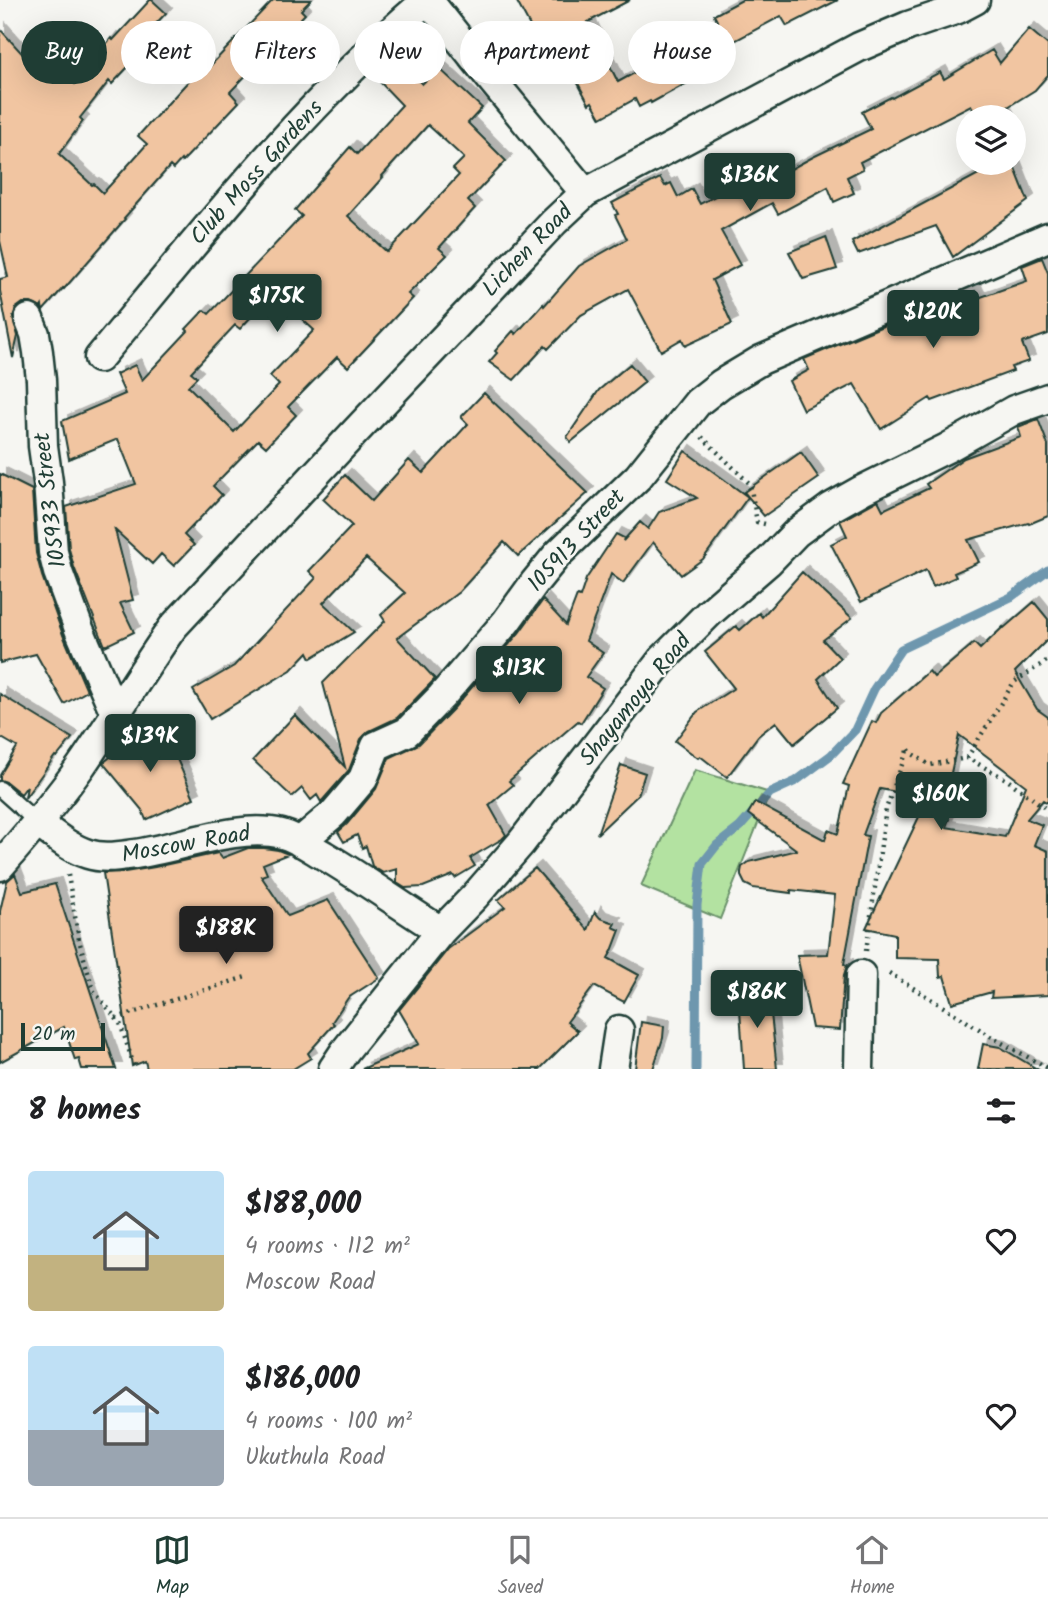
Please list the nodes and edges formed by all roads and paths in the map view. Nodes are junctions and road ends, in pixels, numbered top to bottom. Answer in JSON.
{"nodes":[{"id":1,"x":428,"y":0,"type":"edge"},
{"id":2,"x":975,"y":0,"type":"edge"},
{"id":3,"x":585,"y":193,"type":"junction"},
{"id":4,"x":1048,"y":237,"type":"edge"},
{"id":5,"x":29,"y":319,"type":"dead end"},
{"id":6,"x":99,"y":358,"type":"dead end"},
{"id":7,"x":1048,"y":398,"type":"edge"},
{"id":8,"x":683,"y":419,"type":"junction"},
{"id":9,"x":796,"y":533,"type":"junction"},
{"id":10,"x":1048,"y":660,"type":"edge"},
{"id":11,"x":115,"y":713,"type":"junction"},
{"id":12,"x":967,"y":758,"type":"junction"},
{"id":13,"x":0,"y":789,"type":"edge"},
{"id":14,"x":1048,"y":810,"type":"edge"},
{"id":15,"x":38,"y":823,"type":"junction"},
{"id":16,"x":300,"y":842,"type":"junction"},
{"id":17,"x":71,"y":846,"type":"junction"},
{"id":18,"x":0,"y":866,"type":"edge"},
{"id":19,"x":441,"y":931,"type":"junction"},
{"id":20,"x":861,"y":975,"type":"junction"},
{"id":21,"x":246,"y":977,"type":"dead end"},
{"id":22,"x":116,"y":1018,"type":"junction"},
{"id":23,"x":619,"y":1030,"type":"dead end"},
{"id":24,"x":1048,"y":1068,"type":"edge"},
{"id":25,"x":135,"y":1069,"type":"edge"},
{"id":26,"x":333,"y":1069,"type":"edge"},
{"id":27,"x":613,"y":1069,"type":"edge"},
{"id":28,"x":859,"y":1069,"type":"edge"}],
"edges":[{"from":1,"to":3,"type":"street","name":"Club Moss Gardens"},
{"from":1,"to":6,"type":"street","name":"Club Moss Gardens"},
{"from":2,"to":3,"type":"street","name":"Lichen Road"},
{"from":3,"to":11,"type":"street","name":"Lichen Road"},
{"from":4,"to":8,"type":"street","name":"105913 Street"},
{"from":5,"to":11,"type":"street","name":"105933 Street"},
{"from":7,"to":9,"type":"street","name":"Shayamoya Road"},
{"from":8,"to":9,"type":"path"},
{"from":8,"to":16,"type":"street","name":"105913 Street"},
{"from":9,"to":19,"type":"street","name":"Shayamoya Road"},
{"from":10,"to":12,"type":"path"},
{"from":11,"to":15,"type":"street","name":"Lichen Road"},
{"from":12,"to":14,"type":"path"},
{"from":12,"to":20,"type":"path"},
{"from":13,"to":15,"type":"lane"},
{"from":15,"to":17,"type":"street","name":"Moscow Road"},
{"from":15,"to":18,"type":"street","name":"Lichen Road"},
{"from":16,"to":17,"type":"street","name":"Moscow Road"},
{"from":16,"to":19,"type":"street","name":"Moscow Road"},
{"from":17,"to":22,"type":"path"},
{"from":19,"to":26,"type":"street","name":"Shayamoya Road"},
{"from":20,"to":24,"type":"path"},
{"from":20,"to":28,"type":"street"},
{"from":21,"to":22,"type":"path"},
{"from":22,"to":25,"type":"path"},
{"from":23,"to":27,"type":"street"}]}
